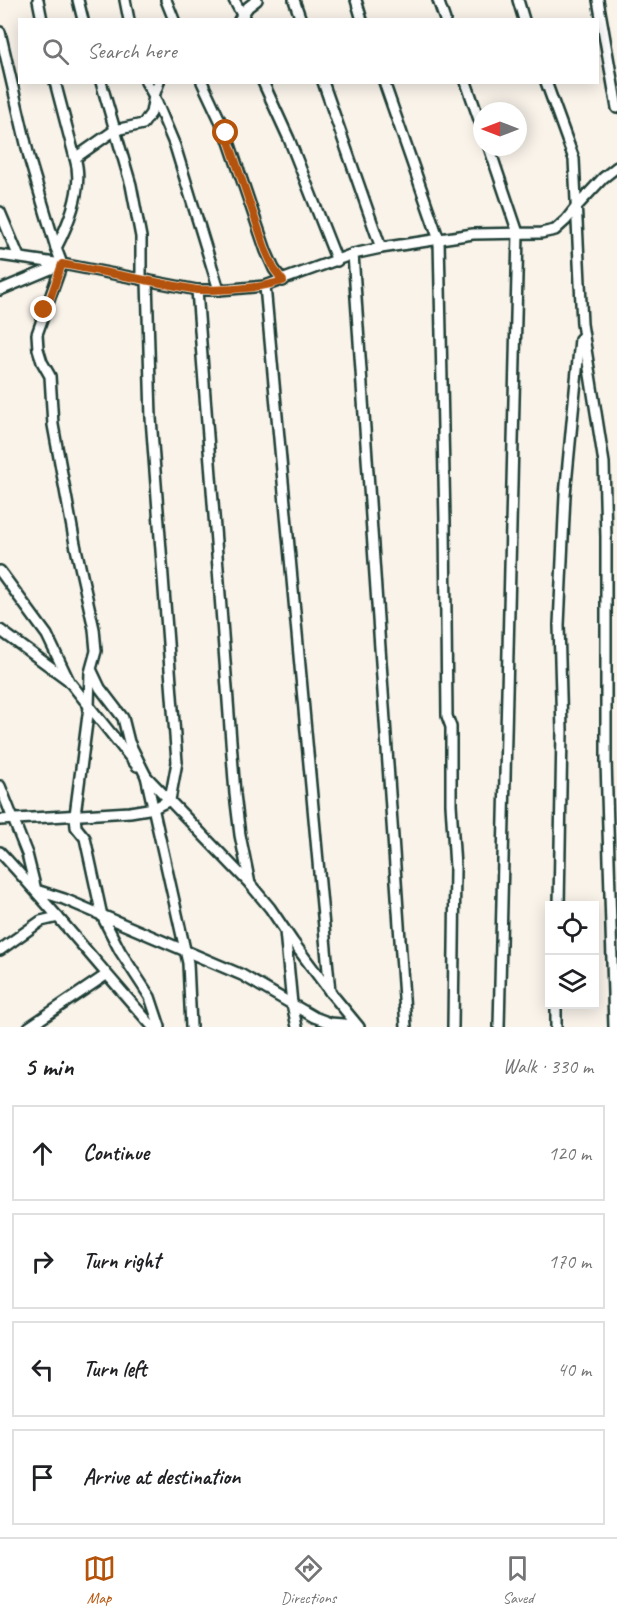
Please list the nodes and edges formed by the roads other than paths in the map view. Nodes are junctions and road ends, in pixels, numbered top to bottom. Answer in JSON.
{"nodes":[{"id":1,"x":38,"y":0,"type":"edge"},
{"id":2,"x":78,"y":0,"type":"edge"},
{"id":3,"x":125,"y":0,"type":"edge"},
{"id":4,"x":166,"y":0,"type":"edge"},
{"id":5,"x":234,"y":0,"type":"edge"},
{"id":6,"x":257,"y":0,"type":"edge"},
{"id":7,"x":294,"y":0,"type":"edge"},
{"id":8,"x":356,"y":0,"type":"edge"},
{"id":9,"x":438,"y":0,"type":"edge"},
{"id":10,"x":518,"y":0,"type":"edge"},
{"id":11,"x":598,"y":0,"type":"edge"},
{"id":12,"x":42,"y":18,"type":"edge"},
{"id":13,"x":82,"y":18,"type":"edge"},
{"id":14,"x":129,"y":18,"type":"edge"},
{"id":15,"x":173,"y":18,"type":"edge"},
{"id":16,"x":242,"y":18,"type":"edge"},
{"id":17,"x":300,"y":18,"type":"edge"},
{"id":18,"x":361,"y":18,"type":"edge"},
{"id":19,"x":444,"y":18,"type":"edge"},
{"id":20,"x":523,"y":18,"type":"edge"},
{"id":21,"x":0,"y":32,"type":"edge"},
{"id":22,"x":56,"y":84,"type":"edge"},
{"id":23,"x":102,"y":84,"type":"edge"},
{"id":24,"x":147,"y":84,"type":"edge"},
{"id":25,"x":158,"y":84,"type":"edge"},
{"id":26,"x":203,"y":84,"type":"edge"},
{"id":27,"x":264,"y":84,"type":"edge"},
{"id":28,"x":324,"y":84,"type":"edge"},
{"id":29,"x":385,"y":84,"type":"edge"},
{"id":30,"x":467,"y":84,"type":"edge"},
{"id":31,"x":547,"y":84,"type":"edge"},
{"id":32,"x":154,"y":96,"type":"junction"},
{"id":33,"x":473,"y":102,"type":"edge"},
{"id":34,"x":617,"y":108,"type":"edge"},
{"id":35,"x":115,"y":130,"type":"junction"},
{"id":36,"x":492,"y":156,"type":"edge"},
{"id":37,"x":75,"y":158,"type":"junction"},
{"id":38,"x":617,"y":166,"type":"edge"},
{"id":39,"x":577,"y":206,"type":"junction"},
{"id":40,"x":0,"y":212,"type":"edge"},
{"id":41,"x":518,"y":233,"type":"junction"},
{"id":42,"x":439,"y":240,"type":"junction"},
{"id":43,"x":56,"y":248,"type":"junction"},
{"id":44,"x":381,"y":248,"type":"junction"},
{"id":45,"x":353,"y":254,"type":"junction"},
{"id":46,"x":0,"y":255,"type":"edge"},
{"id":47,"x":19,"y":257,"type":"junction"},
{"id":48,"x":337,"y":261,"type":"junction"},
{"id":49,"x":62,"y":264,"type":"junction"},
{"id":50,"x":144,"y":280,"type":"junction"},
{"id":51,"x":283,"y":281,"type":"junction"},
{"id":52,"x":265,"y":286,"type":"junction"},
{"id":53,"x":0,"y":290,"type":"edge"},
{"id":54,"x":197,"y":290,"type":"junction"},
{"id":55,"x":219,"y":290,"type":"junction"},
{"id":56,"x":582,"y":324,"type":"junction"},
{"id":57,"x":0,"y":571,"type":"edge"},
{"id":58,"x":0,"y":630,"type":"edge"},
{"id":59,"x":90,"y":669,"type":"junction"},
{"id":60,"x":69,"y":681,"type":"junction"},
{"id":61,"x":89,"y":707,"type":"junction"},
{"id":62,"x":146,"y":776,"type":"junction"},
{"id":63,"x":0,"y":786,"type":"edge"},
{"id":64,"x":170,"y":800,"type":"junction"},
{"id":65,"x":154,"y":808,"type":"junction"},
{"id":66,"x":75,"y":815,"type":"junction"},
{"id":67,"x":13,"y":819,"type":"junction"},
{"id":68,"x":0,"y":820,"type":"edge"},
{"id":69,"x":0,"y":852,"type":"edge"},
{"id":70,"x":5,"y":863,"type":"edge"},
{"id":71,"x":250,"y":884,"type":"junction"},
{"id":72,"x":36,"y":890,"type":"junction"},
{"id":73,"x":558,"y":901,"type":"edge"},
{"id":74,"x":102,"y":916,"type":"junction"},
{"id":75,"x":58,"y":917,"type":"junction"},
{"id":76,"x":285,"y":930,"type":"junction"},
{"id":77,"x":184,"y":949,"type":"junction"},
{"id":78,"x":0,"y":950,"type":"edge"},
{"id":79,"x":106,"y":975,"type":"junction"},
{"id":80,"x":331,"y":993,"type":"junction"},
{"id":81,"x":292,"y":1004,"type":"junction"},
{"id":82,"x":556,"y":1009,"type":"edge"},
{"id":83,"x":29,"y":1027,"type":"edge"},
{"id":84,"x":153,"y":1027,"type":"edge"},
{"id":85,"x":160,"y":1027,"type":"edge"},
{"id":86,"x":191,"y":1027,"type":"edge"},
{"id":87,"x":297,"y":1027,"type":"edge"},
{"id":88,"x":356,"y":1027,"type":"edge"},
{"id":89,"x":406,"y":1027,"type":"edge"},
{"id":90,"x":453,"y":1027,"type":"edge"},
{"id":91,"x":499,"y":1027,"type":"edge"},
{"id":92,"x":556,"y":1027,"type":"edge"},
{"id":93,"x":614,"y":1027,"type":"edge"}],
"edges":[{"from":1,"to":12,"type":"street"},
{"from":2,"to":13,"type":"street"},
{"from":3,"to":14,"type":"street"},
{"from":4,"to":15,"type":"street"},
{"from":5,"to":16,"type":"street"},
{"from":6,"to":16,"type":"street"},
{"from":7,"to":17,"type":"street"},
{"from":8,"to":18,"type":"street"},
{"from":9,"to":19,"type":"street"},
{"from":10,"to":20,"type":"street"},
{"from":11,"to":34,"type":"street"},
{"from":21,"to":43,"type":"street"},
{"from":22,"to":37,"type":"street"},
{"from":23,"to":35,"type":"street"},
{"from":24,"to":32,"type":"street"},
{"from":25,"to":32,"type":"street"},
{"from":26,"to":51,"type":"street"},
{"from":27,"to":48,"type":"street"},
{"from":28,"to":44,"type":"street"},
{"from":29,"to":42,"type":"street"},
{"from":30,"to":33,"type":"street"},
{"from":31,"to":39,"type":"street"},
{"from":32,"to":35,"type":"street"},
{"from":32,"to":55,"type":"street"},
{"from":35,"to":37,"type":"street"},
{"from":35,"to":50,"type":"street"},
{"from":36,"to":41,"type":"street"},
{"from":37,"to":43,"type":"street"},
{"from":38,"to":39,"type":"street"},
{"from":39,"to":41,"type":"street"},
{"from":39,"to":56,"type":"street"},
{"from":40,"to":47,"type":"street"},
{"from":41,"to":42,"type":"street"},
{"from":41,"to":91,"type":"street"},
{"from":42,"to":44,"type":"street"},
{"from":42,"to":90,"type":"street"},
{"from":43,"to":49,"type":"street"},
{"from":44,"to":45,"type":"street"},
{"from":45,"to":48,"type":"street"},
{"from":45,"to":89,"type":"street"},
{"from":46,"to":47,"type":"street"},
{"from":47,"to":49,"type":"street"},
{"from":48,"to":51,"type":"street"},
{"from":49,"to":50,"type":"street"},
{"from":49,"to":53,"type":"street"},
{"from":49,"to":59,"type":"street"},
{"from":50,"to":54,"type":"street"},
{"from":50,"to":64,"type":"street"},
{"from":51,"to":52,"type":"street"},
{"from":52,"to":55,"type":"street"},
{"from":52,"to":80,"type":"street"},
{"from":54,"to":55,"type":"street"},
{"from":54,"to":71,"type":"street"},
{"from":56,"to":73,"type":"street"},
{"from":56,"to":93,"type":"street"},
{"from":57,"to":60,"type":"street"},
{"from":58,"to":60,"type":"street"},
{"from":59,"to":61,"type":"street"},
{"from":59,"to":62,"type":"street"},
{"from":60,"to":61,"type":"street"},
{"from":61,"to":62,"type":"street"},
{"from":61,"to":66,"type":"street"},
{"from":62,"to":64,"type":"street"},
{"from":62,"to":65,"type":"street"},
{"from":63,"to":67,"type":"street"},
{"from":64,"to":65,"type":"street"},
{"from":64,"to":71,"type":"street"},
{"from":65,"to":66,"type":"street"},
{"from":65,"to":77,"type":"street"},
{"from":66,"to":67,"type":"street"},
{"from":66,"to":74,"type":"street"},
{"from":67,"to":68,"type":"street"},
{"from":67,"to":72,"type":"street"},
{"from":69,"to":70,"type":"street"},
{"from":70,"to":72,"type":"street"},
{"from":71,"to":76,"type":"street"},
{"from":72,"to":74,"type":"street"},
{"from":72,"to":75,"type":"street"},
{"from":74,"to":77,"type":"street"},
{"from":74,"to":85,"type":"street"},
{"from":75,"to":78,"type":"street"},
{"from":75,"to":79,"type":"street"},
{"from":76,"to":80,"type":"street"},
{"from":76,"to":81,"type":"street"},
{"from":77,"to":81,"type":"street"},
{"from":77,"to":86,"type":"street"},
{"from":79,"to":83,"type":"street"},
{"from":79,"to":84,"type":"street"},
{"from":80,"to":88,"type":"street"},
{"from":81,"to":87,"type":"street"},
{"from":81,"to":88,"type":"street"},
{"from":82,"to":92,"type":"street"}]}
